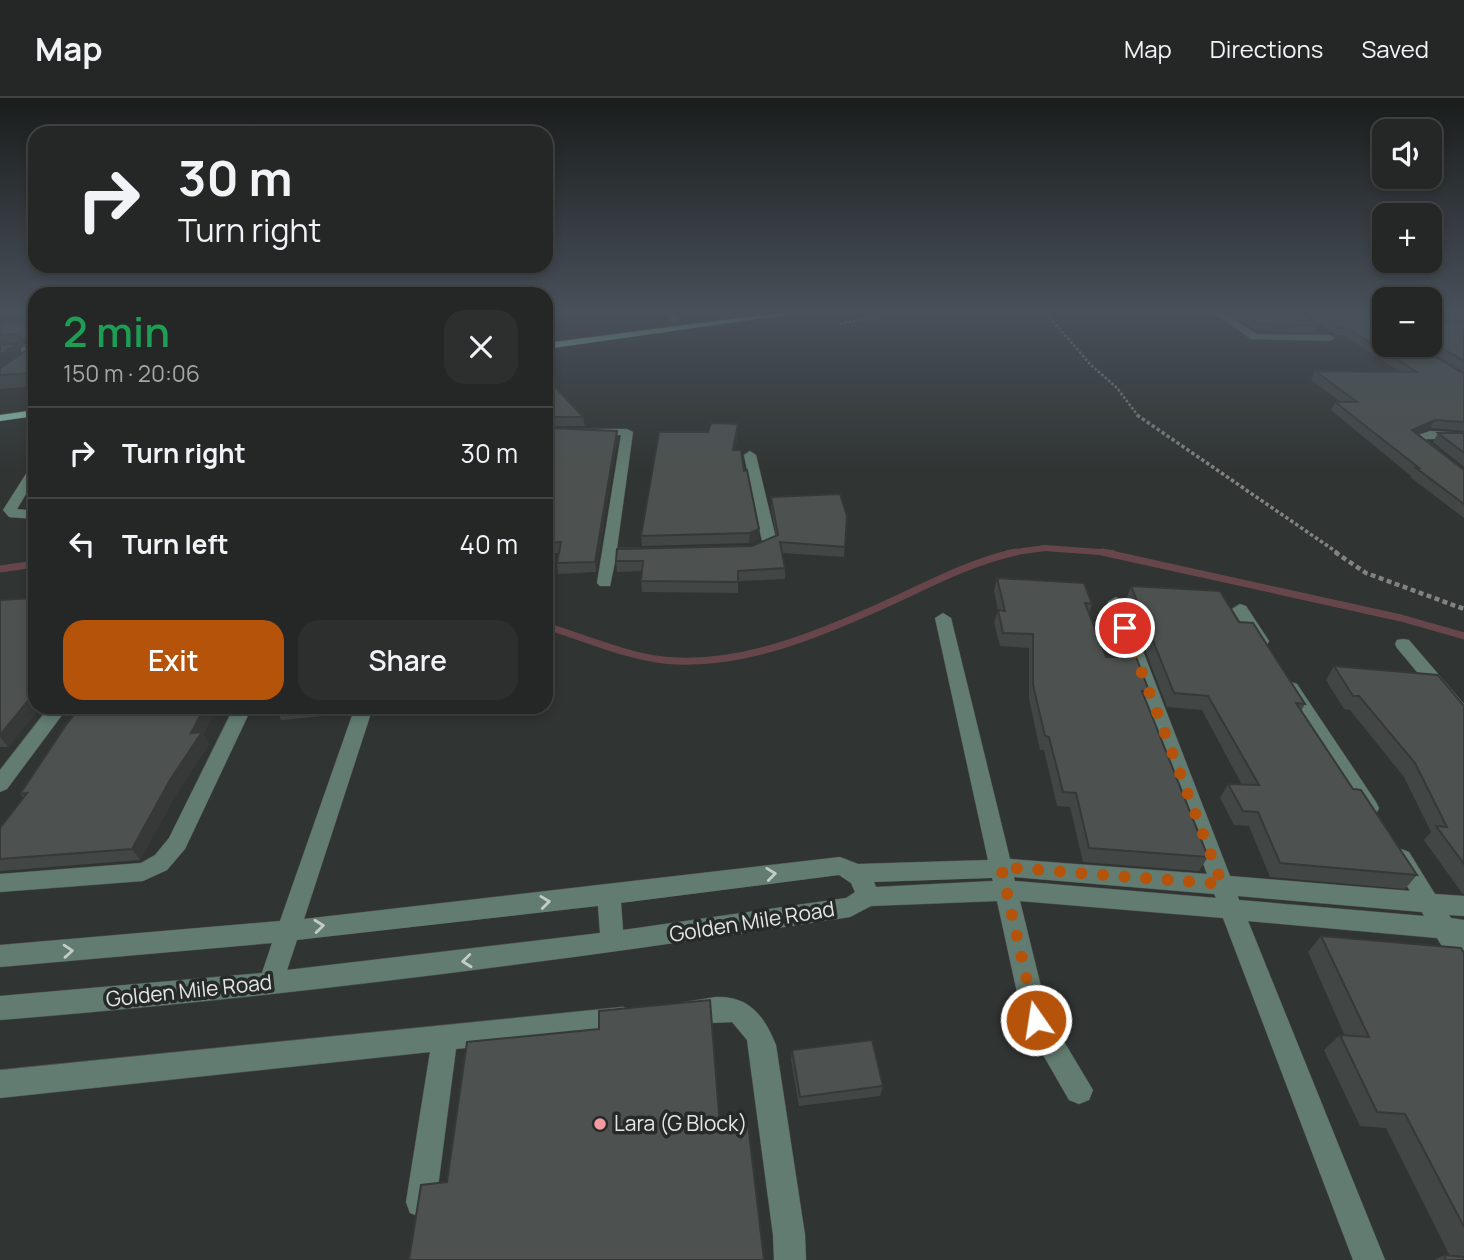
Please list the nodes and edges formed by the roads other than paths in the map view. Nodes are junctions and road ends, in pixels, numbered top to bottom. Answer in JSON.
{"nodes":[{"id":1,"x":19,"y":365,"type":"edge"},
{"id":2,"x":0,"y":381,"type":"edge"},
{"id":3,"x":28,"y":403,"type":"edge"},
{"id":4,"x":0,"y":407,"type":"edge"},
{"id":5,"x":28,"y":414,"type":"edge"},
{"id":6,"x":0,"y":418,"type":"edge"},
{"id":7,"x":553,"y":432,"type":"edge"},
{"id":8,"x":1464,"y":436,"type":"edge"},
{"id":9,"x":1424,"y":445,"type":"junction"},
{"id":10,"x":1464,"y":446,"type":"edge"},
{"id":11,"x":750,"y":455,"type":"dead end"},
{"id":12,"x":1464,"y":476,"type":"edge"},
{"id":13,"x":28,"y":480,"type":"edge"},
{"id":14,"x":28,"y":515,"type":"edge"},
{"id":15,"x":739,"y":550,"type":"edge"},
{"id":16,"x":662,"y":552,"type":"edge"},
{"id":17,"x":610,"y":553,"type":"junction"},
{"id":18,"x":605,"y":583,"type":"dead end"},
{"id":19,"x":1116,"y":602,"type":"dead end"},
{"id":20,"x":1240,"y":609,"type":"dead end"},
{"id":21,"x":943,"y":618,"type":"dead end"},
{"id":22,"x":1404,"y":644,"type":"dead end"},
{"id":23,"x":1269,"y":654,"type":"edge"},
{"id":24,"x":1284,"y":677,"type":"edge"},
{"id":25,"x":54,"y":714,"type":"edge"},
{"id":26,"x":240,"y":714,"type":"edge"},
{"id":27,"x":361,"y":714,"type":"edge"},
{"id":28,"x":1464,"y":716,"type":"edge"},
{"id":29,"x":0,"y":783,"type":"edge"},
{"id":30,"x":1379,"y":823,"type":"edge"},
{"id":31,"x":1393,"y":846,"type":"edge"},
{"id":32,"x":1001,"y":867,"type":"junction"},
{"id":33,"x":859,"y":873,"type":"junction"},
{"id":34,"x":0,"y":883,"type":"edge"},
{"id":35,"x":1222,"y":884,"type":"junction"},
{"id":36,"x":1007,"y":891,"type":"junction"},
{"id":37,"x":609,"y":894,"type":"junction"},
{"id":38,"x":867,"y":897,"type":"junction"},
{"id":39,"x":1430,"y":903,"type":"junction"},
{"id":40,"x":1464,"y":906,"type":"edge"},
{"id":41,"x":1233,"y":910,"type":"junction"},
{"id":42,"x":1455,"y":929,"type":"edge"},
{"id":43,"x":287,"y":930,"type":"junction"},
{"id":44,"x":612,"y":943,"type":"junction"},
{"id":45,"x":0,"y":956,"type":"edge"},
{"id":46,"x":1464,"y":960,"type":"edge"},
{"id":47,"x":271,"y":982,"type":"junction"},
{"id":48,"x":0,"y":1008,"type":"edge"},
{"id":49,"x":445,"y":1037,"type":"junction"},
{"id":50,"x":0,"y":1084,"type":"edge"},
{"id":51,"x":1079,"y":1090,"type":"dead end"},
{"id":52,"x":421,"y":1202,"type":"edge"},
{"id":53,"x":790,"y":1260,"type":"edge"},
{"id":54,"x":1369,"y":1260,"type":"edge"}],
"edges":[{"from":1,"to":2,"type":"street"},
{"from":3,"to":4,"type":"main road"},
{"from":5,"to":6,"type":"main road"},
{"from":7,"to":17,"type":"street"},
{"from":8,"to":9,"type":"street"},
{"from":9,"to":10,"type":"street"},
{"from":9,"to":12,"type":"street"},
{"from":11,"to":15,"type":"street"},
{"from":13,"to":14,"type":"street"},
{"from":16,"to":17,"type":"street"},
{"from":17,"to":18,"type":"street"},
{"from":19,"to":35,"type":"street"},
{"from":20,"to":23,"type":"street"},
{"from":21,"to":32,"type":"street"},
{"from":22,"to":28,"type":"street"},
{"from":24,"to":30,"type":"street"},
{"from":25,"to":29,"type":"street"},
{"from":26,"to":34,"type":"street"},
{"from":27,"to":43,"type":"street"},
{"from":31,"to":39,"type":"street"},
{"from":32,"to":33,"type":"street"},
{"from":32,"to":35,"type":"street"},
{"from":32,"to":36,"type":"street"},
{"from":37,"to":33,"type":"street","one_way":true},
{"from":33,"to":38,"type":"street"},
{"from":35,"to":39,"type":"street"},
{"from":35,"to":41,"type":"street"},
{"from":36,"to":38,"type":"street"},
{"from":36,"to":41,"type":"street"},
{"from":36,"to":51,"type":"street"},
{"from":43,"to":37,"type":"street","one_way":true},
{"from":37,"to":44,"type":"street"},
{"from":38,"to":44,"type":"street","name":"Golden Mile Road"},
{"from":39,"to":40,"type":"street"},
{"from":39,"to":42,"type":"street"},
{"from":41,"to":42,"type":"street"},
{"from":41,"to":54,"type":"street"},
{"from":42,"to":46,"type":"street"},
{"from":45,"to":43,"type":"street","one_way":true},
{"from":43,"to":47,"type":"street"},
{"from":44,"to":47,"type":"street","name":"Golden Mile Road","one_way":true},
{"from":47,"to":48,"type":"street","name":"Golden Mile Road"},
{"from":49,"to":50,"type":"street"},
{"from":49,"to":52,"type":"street"},
{"from":49,"to":53,"type":"street"}]}
